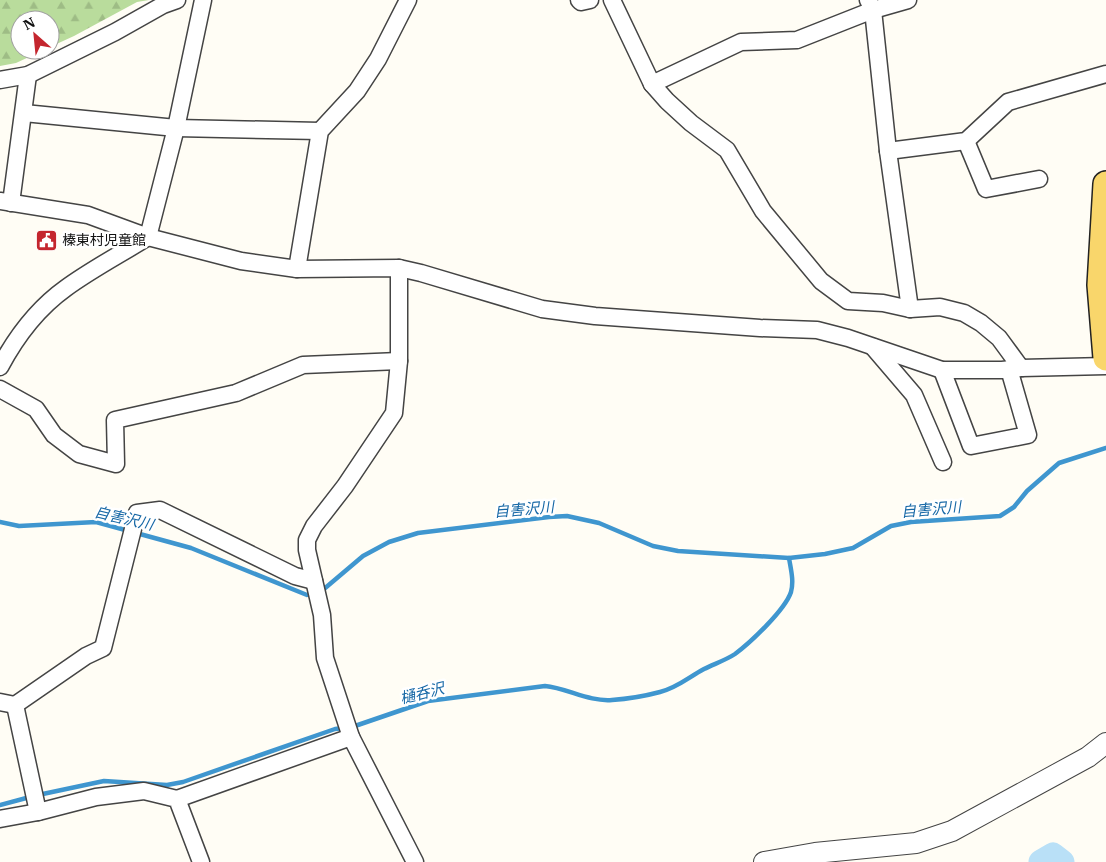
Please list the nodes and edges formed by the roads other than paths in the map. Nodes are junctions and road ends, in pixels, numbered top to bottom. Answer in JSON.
{"nodes":[{"id":1,"x":177,"y":0,"type":"edge"},
{"id":2,"x":203,"y":0,"type":"edge"},
{"id":3,"x":408,"y":0,"type":"edge"},
{"id":4,"x":579,"y":0,"type":"edge"},
{"id":5,"x":590,"y":0,"type":"edge"},
{"id":6,"x":612,"y":0,"type":"edge"},
{"id":7,"x":908,"y":0,"type":"edge"},
{"id":8,"x":871,"y":5,"type":"edge"},
{"id":9,"x":1106,"y":74,"type":"edge"},
{"id":10,"x":28,"y":76,"type":"junction"},
{"id":11,"x":0,"y":80,"type":"edge"},
{"id":12,"x":652,"y":84,"type":"junction"},
{"id":13,"x":24,"y":114,"type":"junction"},
{"id":14,"x":176,"y":128,"type":"junction"},
{"id":15,"x":320,"y":130,"type":"junction"},
{"id":16,"x":966,"y":141,"type":"junction"},
{"id":17,"x":888,"y":151,"type":"junction"},
{"id":18,"x":1039,"y":179,"type":"dead end"},
{"id":19,"x":1106,"y":184,"type":"edge"},
{"id":20,"x":6,"y":202,"type":"edge"},
{"id":21,"x":148,"y":237,"type":"junction"},
{"id":22,"x":399,"y":268,"type":"junction"},
{"id":23,"x":297,"y":269,"type":"junction"},
{"id":24,"x":910,"y":309,"type":"junction"},
{"id":25,"x":873,"y":347,"type":"junction"},
{"id":26,"x":1106,"y":358,"type":"edge"},
{"id":27,"x":398,"y":361,"type":"junction"},
{"id":28,"x":1106,"y":366,"type":"edge"},
{"id":29,"x":0,"y":367,"type":"edge"},
{"id":30,"x":1015,"y":368,"type":"junction"},
{"id":31,"x":942,"y":370,"type":"junction"},
{"id":32,"x":0,"y":388,"type":"edge"},
{"id":33,"x":943,"y":462,"type":"dead end"},
{"id":34,"x":314,"y":581,"type":"junction"},
{"id":35,"x":8,"y":704,"type":"edge"},
{"id":36,"x":351,"y":737,"type":"junction"},
{"id":37,"x":1106,"y":743,"type":"edge"},
{"id":38,"x":177,"y":799,"type":"junction"},
{"id":39,"x":38,"y":812,"type":"junction"},
{"id":40,"x":0,"y":819,"type":"edge"},
{"id":41,"x":201,"y":862,"type":"edge"},
{"id":42,"x":415,"y":862,"type":"edge"},
{"id":43,"x":764,"y":862,"type":"edge"}],
"edges":[{"from":1,"to":10,"type":"street"},
{"from":2,"to":14,"type":"street"},
{"from":3,"to":15,"type":"street"},
{"from":4,"to":5,"type":"street"},
{"from":6,"to":12,"type":"street"},
{"from":7,"to":8,"type":"street"},
{"from":8,"to":12,"type":"street"},
{"from":8,"to":17,"type":"street"},
{"from":9,"to":16,"type":"street"},
{"from":10,"to":11,"type":"street"},
{"from":10,"to":13,"type":"street"},
{"from":12,"to":24,"type":"street"},
{"from":13,"to":14,"type":"street"},
{"from":13,"to":20,"type":"street"},
{"from":14,"to":15,"type":"street"},
{"from":14,"to":21,"type":"street"},
{"from":15,"to":23,"type":"street"},
{"from":16,"to":17,"type":"street"},
{"from":16,"to":18,"type":"street"},
{"from":17,"to":24,"type":"street"},
{"from":19,"to":26,"type":"main road"},
{"from":20,"to":21,"type":"street"},
{"from":21,"to":23,"type":"street"},
{"from":21,"to":29,"type":"street"},
{"from":22,"to":23,"type":"street"},
{"from":22,"to":25,"type":"street"},
{"from":22,"to":27,"type":"street"},
{"from":24,"to":30,"type":"street"},
{"from":25,"to":31,"type":"street"},
{"from":25,"to":33,"type":"street"},
{"from":27,"to":32,"type":"street"},
{"from":27,"to":34,"type":"street"},
{"from":28,"to":30,"type":"street"},
{"from":30,"to":31,"type":"street"},
{"from":30,"to":31,"type":"street"},
{"from":34,"to":35,"type":"street"},
{"from":34,"to":36,"type":"street"},
{"from":35,"to":39,"type":"street"},
{"from":36,"to":38,"type":"street"},
{"from":36,"to":42,"type":"street"},
{"from":37,"to":43,"type":"street"},
{"from":38,"to":39,"type":"street"},
{"from":38,"to":41,"type":"street"},
{"from":39,"to":40,"type":"street"}]}
